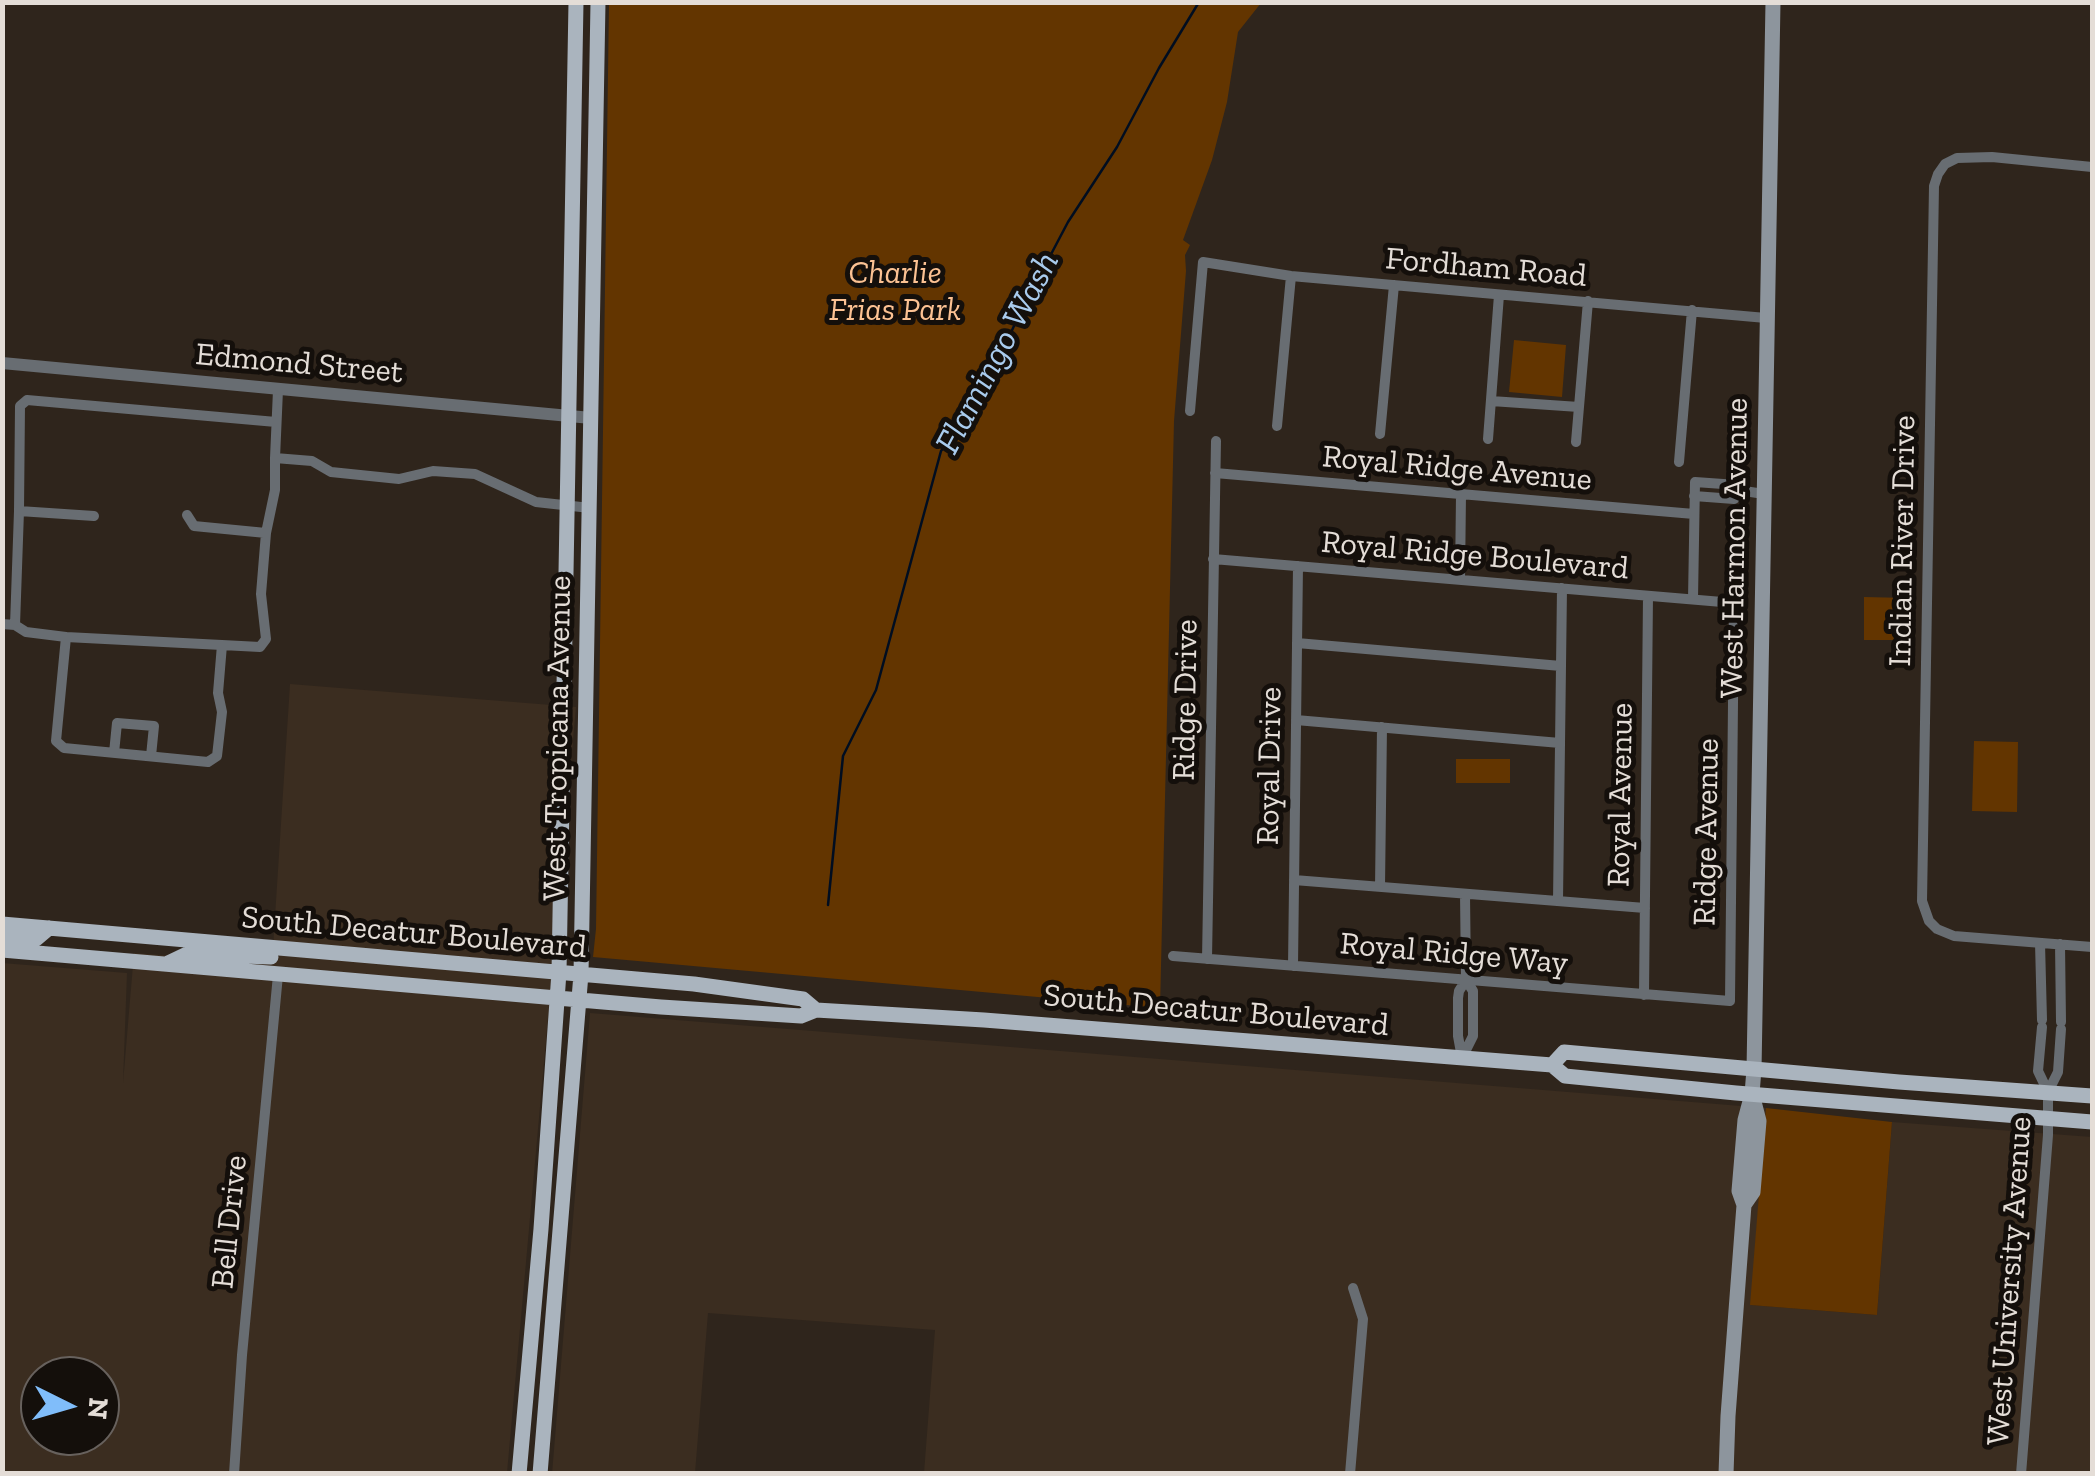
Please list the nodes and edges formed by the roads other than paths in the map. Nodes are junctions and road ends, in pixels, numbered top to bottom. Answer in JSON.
{"nodes":[{"id":1,"x":576,"y":2,"type":"edge"},
{"id":2,"x":598,"y":2,"type":"edge"},
{"id":3,"x":1773,"y":2,"type":"edge"},
{"id":4,"x":575,"y":47,"type":"junction"},
{"id":5,"x":597,"y":47,"type":"junction"},
{"id":6,"x":574,"y":65,"type":"junction"},
{"id":7,"x":597,"y":65,"type":"junction"},
{"id":8,"x":2092,"y":168,"type":"edge"},
{"id":9,"x":571,"y":257,"type":"junction"},
{"id":10,"x":594,"y":257,"type":"junction"},
{"id":11,"x":1291,"y":276,"type":"junction"},
{"id":12,"x":1394,"y":285,"type":"junction"},
{"id":13,"x":1499,"y":294,"type":"junction"},
{"id":14,"x":1588,"y":301,"type":"junction"},
{"id":15,"x":1692,"y":310,"type":"junction"},
{"id":16,"x":1766,"y":318,"type":"junction"},
{"id":17,"x":2,"y":363,"type":"edge"},
{"id":18,"x":278,"y":390,"type":"junction"},
{"id":19,"x":1491,"y":401,"type":"junction"},
{"id":20,"x":1579,"y":408,"type":"junction"},
{"id":21,"x":1190,"y":411,"type":"dead end"},
{"id":22,"x":569,"y":416,"type":"junction"},
{"id":23,"x":592,"y":418,"type":"junction"},
{"id":24,"x":276,"y":422,"type":"junction"},
{"id":25,"x":1277,"y":426,"type":"dead end"},
{"id":26,"x":1380,"y":434,"type":"dead end"},
{"id":27,"x":1488,"y":439,"type":"dead end"},
{"id":28,"x":1216,"y":441,"type":"dead end"},
{"id":29,"x":1576,"y":442,"type":"dead end"},
{"id":30,"x":275,"y":458,"type":"junction"},
{"id":31,"x":1679,"y":462,"type":"dead end"},
{"id":32,"x":1216,"y":474,"type":"junction"},
{"id":33,"x":1744,"y":492,"type":"junction"},
{"id":34,"x":1461,"y":494,"type":"junction"},
{"id":35,"x":1764,"y":494,"type":"junction"},
{"id":36,"x":1694,"y":496,"type":"junction"},
{"id":37,"x":566,"y":506,"type":"junction"},
{"id":38,"x":590,"y":508,"type":"junction"},
{"id":39,"x":19,"y":511,"type":"junction"},
{"id":40,"x":1694,"y":514,"type":"junction"},
{"id":41,"x":187,"y":515,"type":"dead end"},
{"id":42,"x":94,"y":516,"type":"dead end"},
{"id":43,"x":266,"y":532,"type":"junction"},
{"id":44,"x":1213,"y":558,"type":"junction"},
{"id":45,"x":1298,"y":566,"type":"junction"},
{"id":46,"x":1460,"y":580,"type":"junction"},
{"id":47,"x":1562,"y":588,"type":"junction"},
{"id":48,"x":1648,"y":596,"type":"junction"},
{"id":49,"x":1693,"y":600,"type":"junction"},
{"id":50,"x":1734,"y":603,"type":"joint"},
{"id":51,"x":2,"y":624,"type":"edge"},
{"id":52,"x":16,"y":625,"type":"junction"},
{"id":53,"x":66,"y":638,"type":"junction"},
{"id":54,"x":1297,"y":644,"type":"junction"},
{"id":55,"x":222,"y":645,"type":"junction"},
{"id":56,"x":566,"y":648,"type":"junction"},
{"id":57,"x":588,"y":649,"type":"junction"},
{"id":58,"x":1561,"y":666,"type":"junction"},
{"id":59,"x":1296,"y":720,"type":"junction"},
{"id":60,"x":1382,"y":727,"type":"junction"},
{"id":61,"x":1560,"y":742,"type":"junction"},
{"id":62,"x":114,"y":753,"type":"junction"},
{"id":63,"x":151,"y":756,"type":"junction"},
{"id":64,"x":1294,"y":880,"type":"junction"},
{"id":65,"x":1380,"y":887,"type":"junction"},
{"id":66,"x":1465,"y":894,"type":"junction"},
{"id":67,"x":1558,"y":901,"type":"junction"},
{"id":68,"x":1645,"y":908,"type":"junction"},
{"id":69,"x":2,"y":924,"type":"edge"},
{"id":70,"x":49,"y":928,"type":"junction"},
{"id":71,"x":2,"y":937,"type":"edge"},
{"id":72,"x":2040,"y":943,"type":"junction"},
{"id":73,"x":2060,"y":944,"type":"junction"},
{"id":74,"x":2092,"y":947,"type":"edge"},
{"id":75,"x":2,"y":950,"type":"edge"},
{"id":76,"x":282,"y":950,"type":"junction"},
{"id":77,"x":364,"y":956,"type":"junction"},
{"id":78,"x":1173,"y":956,"type":"dead end"},
{"id":79,"x":1206,"y":960,"type":"junction"},
{"id":80,"x":166,"y":964,"type":"junction"},
{"id":81,"x":1293,"y":966,"type":"junction"},
{"id":82,"x":559,"y":972,"type":"junction"},
{"id":83,"x":581,"y":974,"type":"junction"},
{"id":84,"x":278,"y":975,"type":"junction"},
{"id":85,"x":1466,"y":980,"type":"junction"},
{"id":86,"x":1644,"y":994,"type":"junction"},
{"id":87,"x":557,"y":998,"type":"junction"},
{"id":88,"x":580,"y":1000,"type":"junction"},
{"id":89,"x":1730,"y":1001,"type":"joint"},
{"id":90,"x":816,"y":1010,"type":"junction"},
{"id":91,"x":1462,"y":1058,"type":"junction"},
{"id":92,"x":1552,"y":1065,"type":"junction"},
{"id":93,"x":1754,"y":1069,"type":"junction"},
{"id":94,"x":2048,"y":1092,"type":"junction"},
{"id":95,"x":1752,"y":1094,"type":"junction"},
{"id":96,"x":2092,"y":1096,"type":"edge"},
{"id":97,"x":2048,"y":1119,"type":"junction"},
{"id":98,"x":2092,"y":1122,"type":"edge"},
{"id":99,"x":547,"y":1141,"type":"junction"},
{"id":100,"x":559,"y":1251,"type":"junction"},
{"id":101,"x":1354,"y":1288,"type":"dead end"},
{"id":102,"x":1724,"y":1470,"type":"edge"},
{"id":103,"x":234,"y":1474,"type":"edge"},
{"id":104,"x":519,"y":1474,"type":"edge"},
{"id":105,"x":540,"y":1474,"type":"edge"},
{"id":106,"x":1350,"y":1474,"type":"edge"},
{"id":107,"x":2021,"y":1474,"type":"edge"}],
"edges":[{"from":1,"to":4,"type":"main road","name":"West Tropicana Avenue"},
{"from":2,"to":5,"type":"main road","name":"West Tropicana Avenue"},
{"from":3,"to":16,"type":"main road","name":"West Harmon Avenue"},
{"from":4,"to":5,"type":"main road"},
{"from":4,"to":6,"type":"main road","name":"West Tropicana Avenue"},
{"from":5,"to":7,"type":"main road","name":"West Tropicana Avenue"},
{"from":6,"to":7,"type":"main road"},
{"from":6,"to":9,"type":"main road","name":"West Tropicana Avenue"},
{"from":7,"to":10,"type":"main road","name":"West Tropicana Avenue"},
{"from":8,"to":72,"type":"street","name":"Indian River Drive"},
{"from":9,"to":10,"type":"main road"},
{"from":9,"to":22,"type":"main road","name":"West Tropicana Avenue"},
{"from":10,"to":23,"type":"main road","name":"West Tropicana Avenue"},
{"from":11,"to":12,"type":"street","name":"Fordham Road"},
{"from":11,"to":21,"type":"street","name":"Fordham Road"},
{"from":11,"to":25,"type":"street"},
{"from":12,"to":13,"type":"street","name":"Fordham Road"},
{"from":12,"to":26,"type":"street"},
{"from":13,"to":14,"type":"street","name":"Fordham Road"},
{"from":13,"to":19,"type":"street"},
{"from":14,"to":15,"type":"street","name":"Fordham Road"},
{"from":14,"to":20,"type":"street"},
{"from":15,"to":16,"type":"street","name":"Fordham Road"},
{"from":15,"to":31,"type":"street"},
{"from":16,"to":35,"type":"main road","name":"West Harmon Avenue"},
{"from":17,"to":18,"type":"street","name":"Edmond Street"},
{"from":18,"to":22,"type":"street","name":"Edmond Street"},
{"from":18,"to":24,"type":"street"},
{"from":19,"to":20,"type":"street"},
{"from":19,"to":27,"type":"street"},
{"from":20,"to":29,"type":"street"},
{"from":22,"to":23,"type":"street","name":"Edmond Street"},
{"from":22,"to":37,"type":"main road","name":"West Tropicana Avenue"},
{"from":23,"to":38,"type":"main road","name":"West Tropicana Avenue"},
{"from":24,"to":30,"type":"street"},
{"from":24,"to":39,"type":"street"},
{"from":28,"to":32,"type":"street","name":"Ridge Drive"},
{"from":30,"to":37,"type":"street"},
{"from":30,"to":43,"type":"street"},
{"from":32,"to":34,"type":"street","name":"Royal Ridge Avenue"},
{"from":32,"to":44,"type":"street","name":"Ridge Drive"},
{"from":33,"to":35,"type":"street"},
{"from":33,"to":36,"type":"street"},
{"from":33,"to":36,"type":"street"},
{"from":34,"to":40,"type":"street","name":"Royal Ridge Avenue"},
{"from":34,"to":46,"type":"street"},
{"from":35,"to":93,"type":"main road","name":"West Harmon Avenue"},
{"from":36,"to":40,"type":"street"},
{"from":37,"to":38,"type":"street"},
{"from":37,"to":56,"type":"main road","name":"West Tropicana Avenue"},
{"from":38,"to":57,"type":"main road","name":"West Tropicana Avenue"},
{"from":39,"to":42,"type":"street"},
{"from":39,"to":52,"type":"street"},
{"from":40,"to":49,"type":"street"},
{"from":41,"to":43,"type":"street"},
{"from":43,"to":55,"type":"street"},
{"from":44,"to":45,"type":"street","name":"Royal Ridge Boulevard"},
{"from":44,"to":79,"type":"street","name":"Ridge Drive"},
{"from":45,"to":46,"type":"street","name":"Royal Ridge Boulevard"},
{"from":45,"to":54,"type":"street","name":"Royal Drive"},
{"from":46,"to":47,"type":"street","name":"Royal Ridge Boulevard"},
{"from":47,"to":48,"type":"street","name":"Royal Ridge Boulevard"},
{"from":47,"to":58,"type":"street"},
{"from":48,"to":49,"type":"street","name":"Royal Ridge Boulevard"},
{"from":48,"to":68,"type":"street","name":"Royal Avenue"},
{"from":49,"to":50,"type":"street","name":"Royal Ridge Boulevard"},
{"from":50,"to":89,"type":"street","name":"Ridge Avenue"},
{"from":51,"to":52,"type":"street"},
{"from":52,"to":53,"type":"street"},
{"from":53,"to":55,"type":"street"},
{"from":53,"to":62,"type":"street"},
{"from":54,"to":58,"type":"street"},
{"from":54,"to":59,"type":"street","name":"Royal Drive"},
{"from":55,"to":63,"type":"street"},
{"from":56,"to":57,"type":"main road"},
{"from":56,"to":82,"type":"main road","name":"West Tropicana Avenue"},
{"from":57,"to":83,"type":"main road","name":"West Tropicana Avenue"},
{"from":58,"to":61,"type":"street"},
{"from":59,"to":60,"type":"street"},
{"from":59,"to":64,"type":"street","name":"Royal Drive"},
{"from":60,"to":61,"type":"street"},
{"from":60,"to":65,"type":"street"},
{"from":61,"to":67,"type":"street"},
{"from":62,"to":63,"type":"street"},
{"from":62,"to":63,"type":"street"},
{"from":64,"to":65,"type":"street"},
{"from":64,"to":81,"type":"street","name":"Royal Drive"},
{"from":65,"to":66,"type":"street"},
{"from":66,"to":67,"type":"street"},
{"from":66,"to":85,"type":"street"},
{"from":67,"to":68,"type":"street"},
{"from":68,"to":86,"type":"street","name":"Royal Avenue"},
{"from":69,"to":70,"type":"main road","name":"South Decatur Boulevard"},
{"from":70,"to":71,"type":"main road"},
{"from":70,"to":76,"type":"main road","name":"South Decatur Boulevard"},
{"from":72,"to":73,"type":"street"},
{"from":72,"to":94,"type":"street"},
{"from":73,"to":74,"type":"street"},
{"from":73,"to":94,"type":"street"},
{"from":75,"to":80,"type":"main road","name":"South Decatur Boulevard"},
{"from":76,"to":77,"type":"main road","name":"South Decatur Boulevard"},
{"from":76,"to":80,"type":"main road"},
{"from":77,"to":82,"type":"main road","name":"South Decatur Boulevard"},
{"from":77,"to":84,"type":"main road"},
{"from":78,"to":79,"type":"street","name":"Royal Ridge Way"},
{"from":79,"to":81,"type":"street","name":"Royal Ridge Way"},
{"from":80,"to":84,"type":"main road","name":"South Decatur Boulevard"},
{"from":81,"to":85,"type":"street","name":"Royal Ridge Way"},
{"from":82,"to":83,"type":"main road","name":"South Decatur Boulevard"},
{"from":82,"to":87,"type":"main road","name":"West Tropicana Avenue"},
{"from":83,"to":88,"type":"main road","name":"West Tropicana Avenue"},
{"from":83,"to":90,"type":"main road","name":"South Decatur Boulevard"},
{"from":84,"to":87,"type":"main road","name":"South Decatur Boulevard"},
{"from":84,"to":103,"type":"street","name":"Bell Drive"},
{"from":85,"to":86,"type":"street","name":"Royal Ridge Way"},
{"from":85,"to":91,"type":"street"},
{"from":86,"to":89,"type":"street","name":"Royal Ridge Way"},
{"from":87,"to":88,"type":"main road","name":"South Decatur Boulevard"},
{"from":87,"to":99,"type":"main road","name":"West Tropicana Avenue"},
{"from":88,"to":90,"type":"main road","name":"South Decatur Boulevard"},
{"from":88,"to":100,"type":"main road","name":"West Tropicana Avenue"},
{"from":90,"to":91,"type":"main road","name":"South Decatur Boulevard"},
{"from":91,"to":92,"type":"main road","name":"South Decatur Boulevard"},
{"from":92,"to":93,"type":"main road","name":"South Decatur Boulevard"},
{"from":92,"to":95,"type":"main road","name":"South Decatur Boulevard"},
{"from":93,"to":94,"type":"main road","name":"South Decatur Boulevard"},
{"from":93,"to":95,"type":"main road","name":"West Harmon Avenue"},
{"from":94,"to":96,"type":"main road","name":"South Decatur Boulevard"},
{"from":94,"to":97,"type":"street","name":"West University Avenue"},
{"from":95,"to":97,"type":"main road","name":"South Decatur Boulevard"},
{"from":95,"to":102,"type":"main road","name":"West Harmon Avenue"},
{"from":97,"to":98,"type":"main road","name":"South Decatur Boulevard"},
{"from":97,"to":107,"type":"street","name":"West University Avenue"},
{"from":99,"to":100,"type":"main road"},
{"from":99,"to":104,"type":"main road","name":"West Tropicana Avenue"},
{"from":100,"to":105,"type":"main road","name":"West Tropicana Avenue"},
{"from":101,"to":106,"type":"street"}]}
